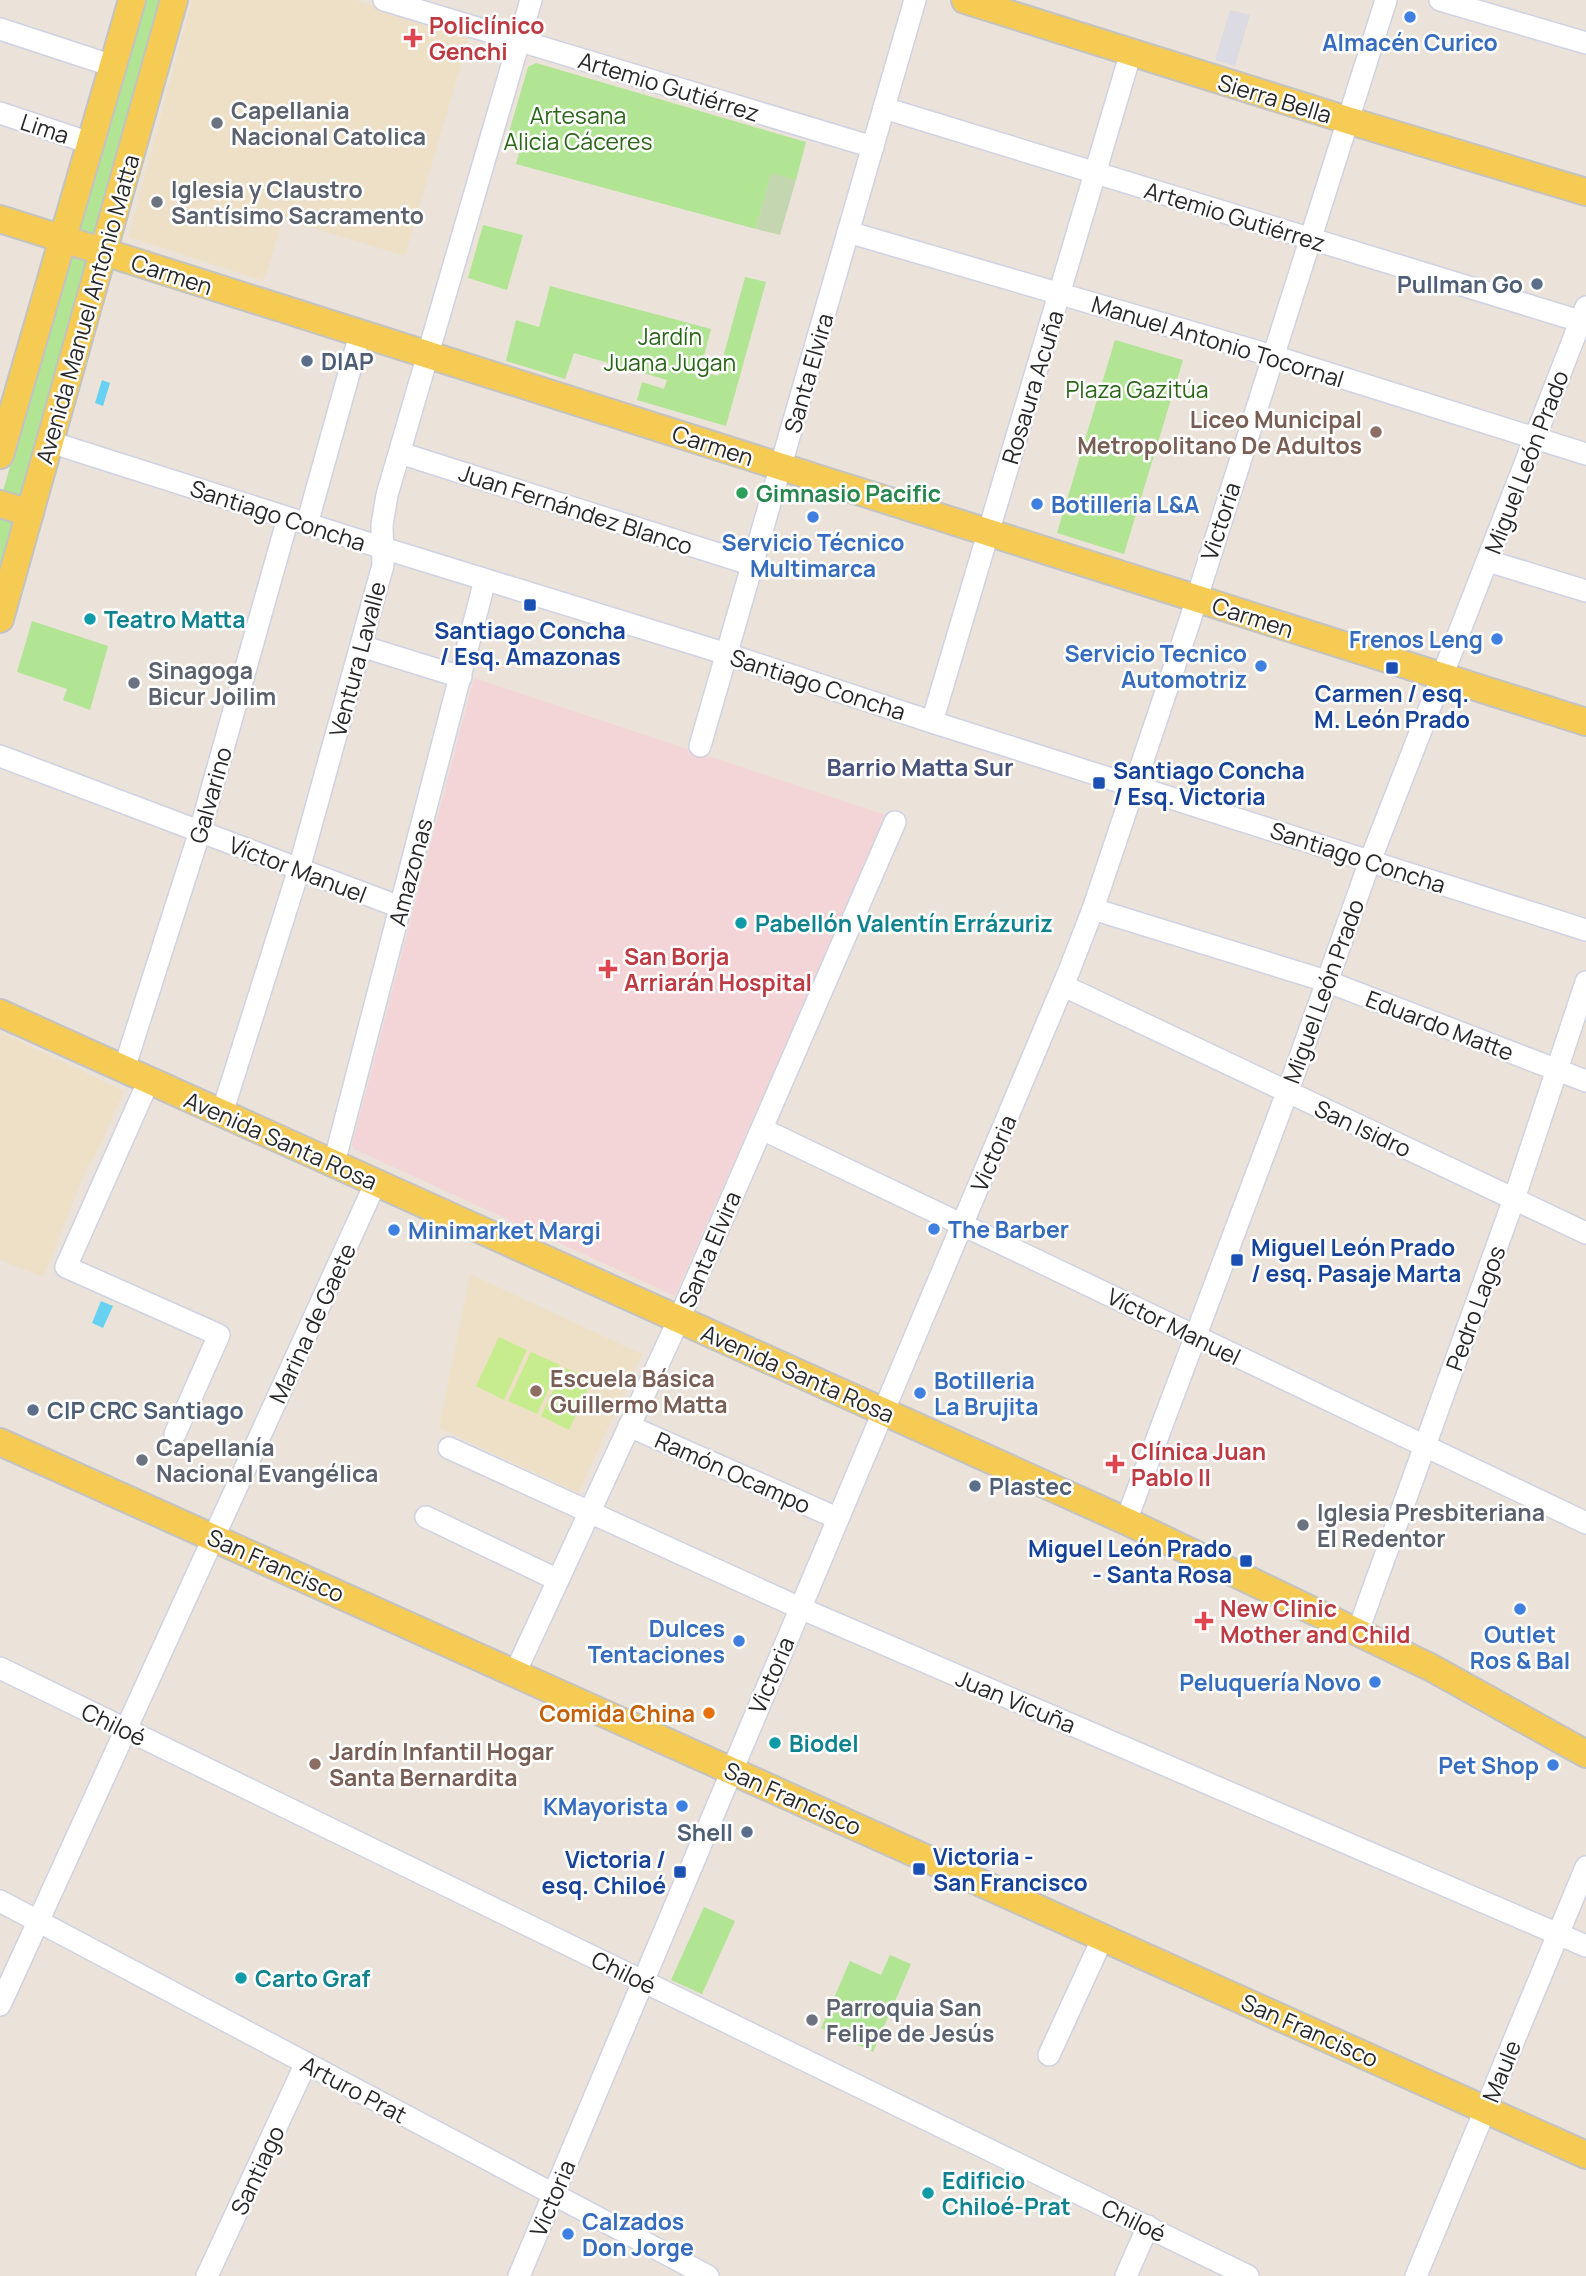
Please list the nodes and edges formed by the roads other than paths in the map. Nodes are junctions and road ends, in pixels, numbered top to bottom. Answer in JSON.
{"nodes":[{"id":1,"x":132,"y":0,"type":"edge"},
{"id":2,"x":174,"y":0,"type":"edge"},
{"id":3,"x":384,"y":0,"type":"edge"},
{"id":4,"x":531,"y":0,"type":"edge"},
{"id":5,"x":915,"y":0,"type":"edge"},
{"id":6,"x":965,"y":0,"type":"edge"},
{"id":7,"x":1386,"y":0,"type":"edge"},
{"id":8,"x":1440,"y":0,"type":"edge"},
{"id":9,"x":0,"y":29,"type":"edge"},
{"id":10,"x":519,"y":41,"type":"junction"},
{"id":11,"x":1586,"y":43,"type":"edge"},
{"id":12,"x":1131,"y":52,"type":"junction"},
{"id":13,"x":113,"y":65,"type":"junction"},
{"id":14,"x":884,"y":108,"type":"junction"},
{"id":15,"x":0,"y":113,"type":"edge"},
{"id":16,"x":1347,"y":120,"type":"junction"},
{"id":17,"x":90,"y":143,"type":"junction"},
{"id":18,"x":873,"y":147,"type":"junction"},
{"id":19,"x":1095,"y":173,"type":"junction"},
{"id":20,"x":1586,"y":192,"type":"edge"},
{"id":21,"x":0,"y":219,"type":"edge"},
{"id":22,"x":848,"y":232,"type":"junction"},
{"id":23,"x":63,"y":239,"type":"junction"},
{"id":24,"x":1310,"y":239,"type":"junction"},
{"id":25,"x":103,"y":253,"type":"junction"},
{"id":26,"x":1059,"y":294,"type":"junction"},
{"id":27,"x":1584,"y":317,"type":"edge"},
{"id":28,"x":360,"y":334,"type":"junction"},
{"id":29,"x":428,"y":355,"type":"junction"},
{"id":30,"x":1273,"y":356,"type":"junction"},
{"id":31,"x":1535,"y":438,"type":"junction"},
{"id":32,"x":50,"y":442,"type":"junction"},
{"id":33,"x":400,"y":453,"type":"junction"},
{"id":34,"x":1586,"y":454,"type":"edge"},
{"id":35,"x":0,"y":455,"type":"edge"},
{"id":36,"x":781,"y":466,"type":"junction"},
{"id":37,"x":0,"y":504,"type":"edge"},
{"id":38,"x":30,"y":513,"type":"junction"},
{"id":39,"x":297,"y":521,"type":"junction"},
{"id":40,"x":989,"y":533,"type":"junction"},
{"id":41,"x":383,"y":548,"type":"junction"},
{"id":42,"x":1488,"y":561,"type":"junction"},
{"id":43,"x":753,"y":565,"type":"junction"},
{"id":44,"x":485,"y":580,"type":"junction"},
{"id":45,"x":1586,"y":591,"type":"edge"},
{"id":46,"x":1196,"y":598,"type":"junction"},
{"id":47,"x":0,"y":618,"type":"edge"},
{"id":48,"x":361,"y":646,"type":"junction"},
{"id":49,"x":727,"y":654,"type":"junction"},
{"id":50,"x":461,"y":677,"type":"junction"},
{"id":51,"x":1443,"y":677,"type":"junction"},
{"id":52,"x":932,"y":722,"type":"junction"},
{"id":53,"x":1586,"y":722,"type":"edge"},
{"id":54,"x":700,"y":746,"type":"dead end"},
{"id":55,"x":0,"y":756,"type":"edge"},
{"id":56,"x":1134,"y":786,"type":"junction"},
{"id":57,"x":895,"y":822,"type":"dead end"},
{"id":58,"x":200,"y":831,"type":"junction"},
{"id":59,"x":1370,"y":861,"type":"junction"},
{"id":60,"x":299,"y":869,"type":"junction"},
{"id":61,"x":400,"y":907,"type":"junction"},
{"id":62,"x":1093,"y":909,"type":"junction"},
{"id":63,"x":1586,"y":930,"type":"edge"},
{"id":64,"x":1326,"y":981,"type":"junction"},
{"id":65,"x":1586,"y":982,"type":"edge"},
{"id":66,"x":1063,"y":986,"type":"junction"},
{"id":67,"x":0,"y":1013,"type":"edge"},
{"id":68,"x":124,"y":1069,"type":"junction"},
{"id":69,"x":1557,"y":1070,"type":"junction"},
{"id":70,"x":149,"y":1080,"type":"junction"},
{"id":71,"x":1586,"y":1081,"type":"edge"},
{"id":72,"x":1287,"y":1092,"type":"junction"},
{"id":73,"x":222,"y":1113,"type":"junction"},
{"id":74,"x":762,"y":1129,"type":"junction"},
{"id":75,"x":334,"y":1163,"type":"junction"},
{"id":76,"x":376,"y":1182,"type":"junction"},
{"id":77,"x":1514,"y":1199,"type":"junction"},
{"id":78,"x":962,"y":1224,"type":"junction"},
{"id":79,"x":1586,"y":1233,"type":"edge"},
{"id":80,"x":679,"y":1319,"type":"junction"},
{"id":81,"x":1196,"y":1336,"type":"junction"},
{"id":82,"x":884,"y":1411,"type":"junction"},
{"id":83,"x":629,"y":1426,"type":"junction"},
{"id":84,"x":175,"y":1434,"type":"dead end"},
{"id":85,"x":0,"y":1442,"type":"edge"},
{"id":86,"x":1425,"y":1446,"type":"junction"},
{"id":87,"x":449,"y":1448,"type":"dead end"},
{"id":88,"x":590,"y":1513,"type":"junction"},
{"id":89,"x":426,"y":1517,"type":"dead end"},
{"id":90,"x":837,"y":1518,"type":"junction"},
{"id":91,"x":1126,"y":1521,"type":"junction"},
{"id":92,"x":1586,"y":1523,"type":"edge"},
{"id":93,"x":214,"y":1537,"type":"junction"},
{"id":94,"x":558,"y":1580,"type":"junction"},
{"id":95,"x":800,"y":1608,"type":"junction"},
{"id":96,"x":1358,"y":1631,"type":"junction"},
{"id":97,"x":0,"y":1668,"type":"edge"},
{"id":98,"x":515,"y":1673,"type":"junction"},
{"id":99,"x":126,"y":1730,"type":"junction"},
{"id":100,"x":1586,"y":1754,"type":"edge"},
{"id":101,"x":731,"y":1770,"type":"junction"},
{"id":102,"x":1586,"y":1867,"type":"edge"},
{"id":103,"x":0,"y":1901,"type":"edge"},
{"id":104,"x":40,"y":1922,"type":"junction"},
{"id":105,"x":1558,"y":1934,"type":"junction"},
{"id":106,"x":1103,"y":1937,"type":"junction"},
{"id":107,"x":1586,"y":1946,"type":"edge"},
{"id":108,"x":643,"y":1981,"type":"junction"},
{"id":109,"x":0,"y":2005,"type":"edge"},
{"id":110,"x":1049,"y":2055,"type":"dead end"},
{"id":111,"x":306,"y":2063,"type":"junction"},
{"id":112,"x":1485,"y":2110,"type":"junction"},
{"id":113,"x":1586,"y":2155,"type":"edge"},
{"id":114,"x":554,"y":2194,"type":"junction"},
{"id":115,"x":1148,"y":2226,"type":"junction"},
{"id":116,"x":207,"y":2276,"type":"edge"},
{"id":117,"x":519,"y":2276,"type":"edge"},
{"id":118,"x":708,"y":2276,"type":"edge"},
{"id":119,"x":1126,"y":2276,"type":"edge"},
{"id":120,"x":1248,"y":2276,"type":"edge"},
{"id":121,"x":1416,"y":2276,"type":"edge"}],
"edges":[{"from":1,"to":13,"type":"main road","name":"Avenida Manuel Antonio Matta"},
{"from":2,"to":25,"type":"main road","name":"Avenida Manuel Antonio Matta"},
{"from":3,"to":10,"type":"street","name":"Artemio Gutiérrez"},
{"from":4,"to":10,"type":"street","name":"Ventura Lavalle"},
{"from":5,"to":14,"type":"street","name":"Santa Elvira"},
{"from":6,"to":12,"type":"main road","name":"Sierra Bella"},
{"from":7,"to":16,"type":"street","name":"Victoria"},
{"from":8,"to":11,"type":"street"},
{"from":9,"to":13,"type":"street"},
{"from":10,"to":18,"type":"street","name":"Artemio Gutiérrez"},
{"from":10,"to":29,"type":"street","name":"Ventura Lavalle"},
{"from":12,"to":16,"type":"main road","name":"Sierra Bella"},
{"from":12,"to":19,"type":"street","name":"Rosaura Acuña"},
{"from":13,"to":17,"type":"main road","name":"Avenida Manuel Antonio Matta"},
{"from":14,"to":18,"type":"street","name":"Santa Elvira"},
{"from":14,"to":19,"type":"street","name":"Artemio Gutiérrez"},
{"from":15,"to":17,"type":"street","name":"Lima"},
{"from":16,"to":20,"type":"main road","name":"Sierra Bella"},
{"from":16,"to":24,"type":"street","name":"Victoria"},
{"from":17,"to":23,"type":"main road","name":"Avenida Manuel Antonio Matta"},
{"from":18,"to":22,"type":"street","name":"Santa Elvira"},
{"from":19,"to":24,"type":"street","name":"Artemio Gutiérrez"},
{"from":19,"to":26,"type":"street","name":"Rosaura Acuña"},
{"from":21,"to":23,"type":"main road","name":"Carmen"},
{"from":22,"to":26,"type":"street","name":"Manuel Antonio Tocornal"},
{"from":22,"to":36,"type":"street","name":"Santa Elvira"},
{"from":23,"to":25,"type":"main road","name":"Carmen"},
{"from":23,"to":35,"type":"main road","name":"Avenida Manuel Antonio Matta"},
{"from":24,"to":27,"type":"street","name":"Artemio Gutiérrez"},
{"from":24,"to":30,"type":"street","name":"Victoria"},
{"from":25,"to":28,"type":"main road","name":"Carmen"},
{"from":25,"to":32,"type":"main road","name":"Avenida Manuel Antonio Matta"},
{"from":26,"to":30,"type":"street","name":"Manuel Antonio Tocornal"},
{"from":26,"to":40,"type":"street","name":"Rosaura Acuña"},
{"from":27,"to":31,"type":"street","name":"Miguel León Prado"},
{"from":28,"to":29,"type":"main road","name":"Carmen"},
{"from":28,"to":39,"type":"street","name":"Galvarino"},
{"from":29,"to":33,"type":"street","name":"Ventura Lavalle"},
{"from":29,"to":36,"type":"main road","name":"Carmen"},
{"from":30,"to":31,"type":"street","name":"Manuel Antonio Tocornal"},
{"from":30,"to":46,"type":"street","name":"Victoria"},
{"from":31,"to":34,"type":"street","name":"Manuel Antonio Tocornal"},
{"from":31,"to":42,"type":"street","name":"Miguel León Prado"},
{"from":32,"to":38,"type":"main road","name":"Avenida Manuel Antonio Matta"},
{"from":32,"to":39,"type":"street","name":"Santiago Concha"},
{"from":33,"to":41,"type":"street","name":"Ventura Lavalle"},
{"from":33,"to":43,"type":"street","name":"Juan Fernández Blanco"},
{"from":36,"to":40,"type":"main road","name":"Carmen"},
{"from":36,"to":43,"type":"street","name":"Santa Elvira"},
{"from":37,"to":38,"type":"main road"},
{"from":38,"to":47,"type":"main road","name":"Avenida Manuel Antonio Matta"},
{"from":39,"to":41,"type":"street","name":"Santiago Concha"},
{"from":39,"to":58,"type":"street","name":"Galvarino"},
{"from":40,"to":46,"type":"main road","name":"Carmen"},
{"from":40,"to":52,"type":"street","name":"Rosaura Acuña"},
{"from":41,"to":44,"type":"street","name":"Santiago Concha"},
{"from":41,"to":48,"type":"street","name":"Ventura Lavalle"},
{"from":42,"to":45,"type":"street"},
{"from":42,"to":51,"type":"street","name":"Miguel León Prado"},
{"from":43,"to":49,"type":"street","name":"Santa Elvira"},
{"from":44,"to":49,"type":"street","name":"Santiago Concha"},
{"from":44,"to":50,"type":"street","name":"Amazonas"},
{"from":46,"to":51,"type":"main road","name":"Carmen"},
{"from":46,"to":56,"type":"street","name":"Victoria"},
{"from":48,"to":50,"type":"street"},
{"from":48,"to":60,"type":"street","name":"Ventura Lavalle"},
{"from":49,"to":52,"type":"street","name":"Santiago Concha"},
{"from":49,"to":54,"type":"street","name":"Santa Elvira"},
{"from":50,"to":61,"type":"street","name":"Amazonas"},
{"from":51,"to":53,"type":"main road","name":"Carmen"},
{"from":51,"to":59,"type":"street","name":"Miguel León Prado"},
{"from":52,"to":56,"type":"street","name":"Santiago Concha"},
{"from":55,"to":58,"type":"street","name":"Víctor Manuel"},
{"from":56,"to":59,"type":"street","name":"Santiago Concha"},
{"from":56,"to":62,"type":"street","name":"Victoria"},
{"from":57,"to":74,"type":"street","name":"Santa Elvira"},
{"from":58,"to":60,"type":"street","name":"Víctor Manuel"},
{"from":58,"to":68,"type":"street","name":"Galvarino"},
{"from":59,"to":63,"type":"street","name":"Santiago Concha"},
{"from":59,"to":64,"type":"street","name":"Miguel León Prado"},
{"from":60,"to":61,"type":"street","name":"Víctor Manuel"},
{"from":60,"to":73,"type":"street","name":"Ventura Lavalle"},
{"from":61,"to":75,"type":"street","name":"Amazonas"},
{"from":62,"to":64,"type":"street","name":"Eduardo Matte"},
{"from":62,"to":66,"type":"street","name":"Victoria"},
{"from":64,"to":69,"type":"street","name":"Eduardo Matte"},
{"from":64,"to":72,"type":"street","name":"Miguel León Prado"},
{"from":65,"to":69,"type":"street","name":"Pedro Lagos"},
{"from":66,"to":72,"type":"street","name":"San Isidro"},
{"from":66,"to":78,"type":"street","name":"Victoria"},
{"from":67,"to":68,"type":"main road","name":"Avenida Santa Rosa"},
{"from":68,"to":70,"type":"main road","name":"Avenida Santa Rosa"},
{"from":69,"to":71,"type":"street","name":"Eduardo Matte"},
{"from":69,"to":77,"type":"street","name":"Pedro Lagos"},
{"from":70,"to":73,"type":"main road","name":"Avenida Santa Rosa"},
{"from":70,"to":84,"type":"street"},
{"from":72,"to":77,"type":"street","name":"San Isidro"},
{"from":72,"to":81,"type":"street","name":"Miguel León Prado"},
{"from":73,"to":75,"type":"main road","name":"Avenida Santa Rosa"},
{"from":74,"to":78,"type":"street","name":"Víctor Manuel"},
{"from":74,"to":80,"type":"street","name":"Santa Elvira"},
{"from":75,"to":76,"type":"main road","name":"Avenida Santa Rosa"},
{"from":76,"to":80,"type":"main road","name":"Avenida Santa Rosa"},
{"from":76,"to":93,"type":"street","name":"Marina de Gaete"},
{"from":77,"to":79,"type":"street","name":"San Isidro"},
{"from":77,"to":86,"type":"street","name":"Pedro Lagos"},
{"from":78,"to":81,"type":"street","name":"Víctor Manuel"},
{"from":78,"to":82,"type":"street","name":"Victoria"},
{"from":80,"to":82,"type":"main road","name":"Avenida Santa Rosa"},
{"from":80,"to":83,"type":"street","name":"Santa Elvira"},
{"from":81,"to":86,"type":"street","name":"Víctor Manuel"},
{"from":81,"to":91,"type":"street","name":"Miguel León Prado"},
{"from":82,"to":90,"type":"street","name":"Victoria"},
{"from":82,"to":91,"type":"main road","name":"Avenida Santa Rosa"},
{"from":83,"to":88,"type":"street","name":"Santa Elvira"},
{"from":83,"to":90,"type":"street","name":"Ramón Ocampo"},
{"from":85,"to":93,"type":"main road","name":"San Francisco"},
{"from":86,"to":92,"type":"street","name":"Víctor Manuel"},
{"from":86,"to":96,"type":"street","name":"Pedro Lagos"},
{"from":87,"to":88,"type":"street","name":"Juan Vicuña"},
{"from":88,"to":94,"type":"street","name":"Santa Elvira"},
{"from":88,"to":95,"type":"street","name":"Juan Vicuña"},
{"from":89,"to":94,"type":"street"},
{"from":90,"to":95,"type":"street","name":"Victoria"},
{"from":91,"to":96,"type":"main road","name":"Avenida Santa Rosa"},
{"from":93,"to":98,"type":"main road","name":"San Francisco"},
{"from":93,"to":99,"type":"street","name":"Marina de Gaete"},
{"from":94,"to":98,"type":"street","name":"Santa Elvira"},
{"from":95,"to":101,"type":"street","name":"Victoria"},
{"from":95,"to":105,"type":"street","name":"Juan Vicuña"},
{"from":96,"to":100,"type":"main road","name":"Avenida Santa Rosa"},
{"from":97,"to":99,"type":"street","name":"Chiloé"},
{"from":98,"to":101,"type":"main road","name":"San Francisco"},
{"from":99,"to":104,"type":"street","name":"Marina de Gaete"},
{"from":99,"to":108,"type":"street","name":"Chiloé"},
{"from":101,"to":106,"type":"main road","name":"San Francisco"},
{"from":101,"to":108,"type":"street","name":"Victoria"},
{"from":102,"to":105,"type":"street","name":"Maule"},
{"from":103,"to":104,"type":"street","name":"Arturo Prat"},
{"from":104,"to":109,"type":"street","name":"Marina de Gaete"},
{"from":104,"to":111,"type":"street","name":"Arturo Prat"},
{"from":105,"to":107,"type":"street","name":"Juan Vicuña"},
{"from":105,"to":112,"type":"street","name":"Maule"},
{"from":106,"to":110,"type":"street"},
{"from":106,"to":112,"type":"main road","name":"San Francisco"},
{"from":108,"to":114,"type":"street","name":"Victoria"},
{"from":108,"to":115,"type":"street","name":"Chiloé"},
{"from":111,"to":114,"type":"street","name":"Arturo Prat"},
{"from":111,"to":116,"type":"street","name":"Santiago"},
{"from":112,"to":113,"type":"main road","name":"San Francisco"},
{"from":112,"to":121,"type":"street","name":"Maule"},
{"from":114,"to":117,"type":"street","name":"Victoria"},
{"from":114,"to":118,"type":"street","name":"Arturo Prat"},
{"from":115,"to":119,"type":"street"},
{"from":115,"to":120,"type":"street","name":"Chiloé"}]}
